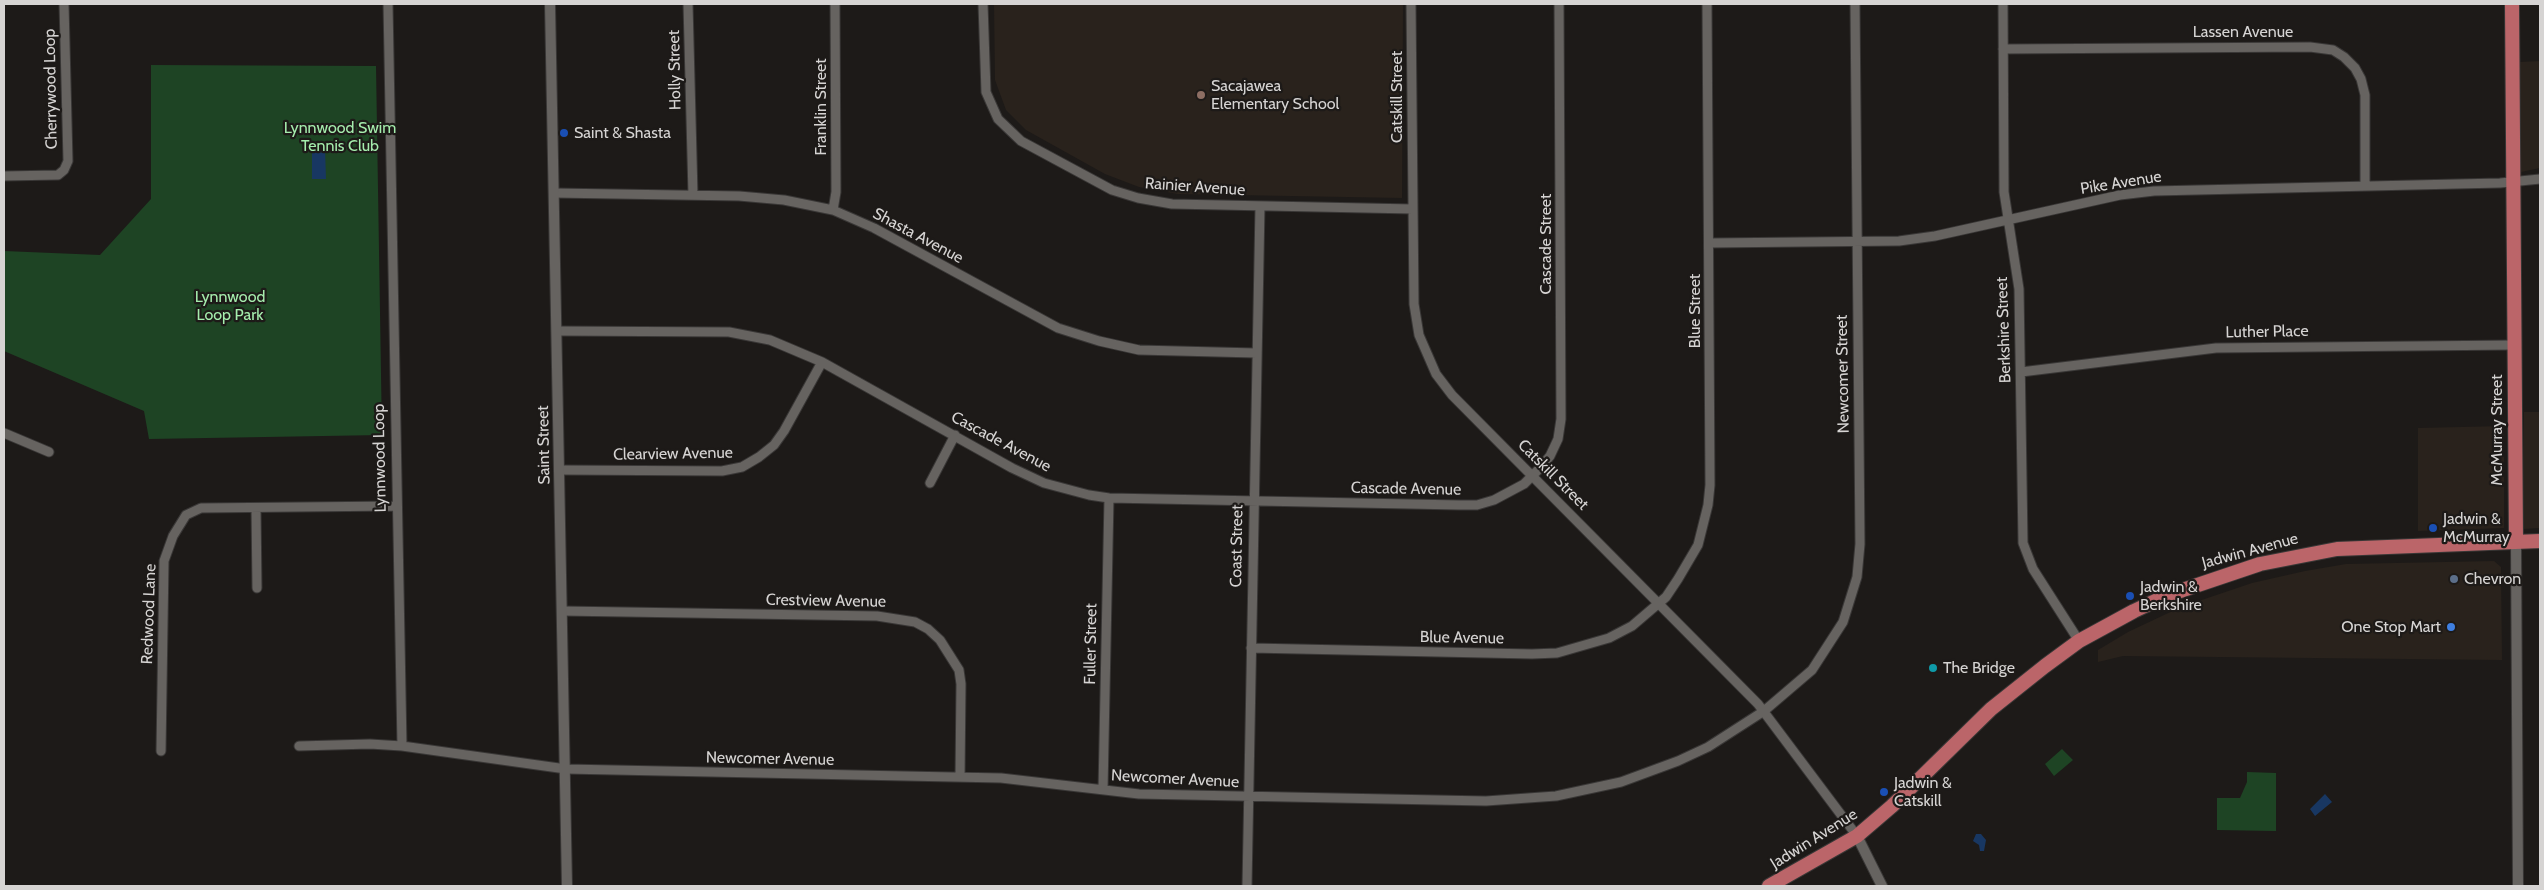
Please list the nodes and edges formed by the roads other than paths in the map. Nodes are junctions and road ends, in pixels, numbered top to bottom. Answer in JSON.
{"nodes":[{"id":1,"x":64,"y":4,"type":"edge"},
{"id":2,"x":388,"y":4,"type":"edge"},
{"id":3,"x":550,"y":4,"type":"edge"},
{"id":4,"x":688,"y":4,"type":"edge"},
{"id":5,"x":835,"y":4,"type":"edge"},
{"id":6,"x":984,"y":4,"type":"edge"},
{"id":7,"x":1411,"y":4,"type":"edge"},
{"id":8,"x":1559,"y":4,"type":"edge"},
{"id":9,"x":1707,"y":4,"type":"edge"},
{"id":10,"x":1855,"y":4,"type":"edge"},
{"id":11,"x":2003,"y":4,"type":"edge"},
{"id":12,"x":2512,"y":4,"type":"edge"},
{"id":13,"x":2003,"y":49,"type":"junction"},
{"id":14,"x":4,"y":176,"type":"edge"},
{"id":15,"x":2540,"y":179,"type":"edge"},
{"id":16,"x":2513,"y":183,"type":"junction"},
{"id":17,"x":2365,"y":186,"type":"junction"},
{"id":18,"x":554,"y":193,"type":"junction"},
{"id":19,"x":693,"y":195,"type":"junction"},
{"id":20,"x":1260,"y":206,"type":"junction"},
{"id":21,"x":1413,"y":209,"type":"junction"},
{"id":22,"x":833,"y":210,"type":"junction"},
{"id":23,"x":2007,"y":220,"type":"junction"},
{"id":24,"x":1856,"y":242,"type":"junction"},
{"id":25,"x":1709,"y":243,"type":"junction"},
{"id":26,"x":557,"y":332,"type":"junction"},
{"id":27,"x":2514,"y":345,"type":"junction"},
{"id":28,"x":1256,"y":353,"type":"junction"},
{"id":29,"x":822,"y":362,"type":"junction"},
{"id":30,"x":2021,"y":372,"type":"junction"},
{"id":31,"x":4,"y":433,"type":"edge"},
{"id":32,"x":955,"y":436,"type":"junction"},
{"id":33,"x":49,"y":452,"type":"dead end"},
{"id":34,"x":560,"y":470,"type":"junction"},
{"id":35,"x":1533,"y":475,"type":"junction"},
{"id":36,"x":930,"y":483,"type":"dead end"},
{"id":37,"x":1109,"y":498,"type":"junction"},
{"id":38,"x":1253,"y":501,"type":"junction"},
{"id":39,"x":396,"y":506,"type":"junction"},
{"id":40,"x":256,"y":508,"type":"junction"},
{"id":41,"x":2540,"y":541,"type":"edge"},
{"id":42,"x":2516,"y":542,"type":"junction"},
{"id":43,"x":257,"y":588,"type":"dead end"},
{"id":44,"x":1658,"y":603,"type":"junction"},
{"id":45,"x":562,"y":611,"type":"junction"},
{"id":46,"x":2079,"y":641,"type":"junction"},
{"id":47,"x":1251,"y":648,"type":"junction"},
{"id":48,"x":1764,"y":711,"type":"junction"},
{"id":49,"x":299,"y":746,"type":"dead end"},
{"id":50,"x":402,"y":746,"type":"junction"},
{"id":51,"x":161,"y":751,"type":"dead end"},
{"id":52,"x":566,"y":770,"type":"junction"},
{"id":53,"x":960,"y":777,"type":"junction"},
{"id":54,"x":1103,"y":790,"type":"junction"},
{"id":55,"x":1248,"y":797,"type":"junction"},
{"id":56,"x":1857,"y":836,"type":"junction"},
{"id":57,"x":567,"y":886,"type":"edge"},
{"id":58,"x":1247,"y":886,"type":"edge"},
{"id":59,"x":1768,"y":886,"type":"edge"},
{"id":60,"x":1882,"y":886,"type":"edge"},
{"id":61,"x":2518,"y":886,"type":"edge"}],
"edges":[{"from":1,"to":14,"type":"street","name":"Cherrywood Loop"},
{"from":2,"to":39,"type":"street","name":"Lynnwood Loop"},
{"from":3,"to":18,"type":"street","name":"Saint Street"},
{"from":4,"to":19,"type":"street","name":"Holly Street"},
{"from":5,"to":22,"type":"street","name":"Franklin Street"},
{"from":6,"to":20,"type":"street","name":"Rainier Avenue"},
{"from":7,"to":21,"type":"street","name":"Catskill Street"},
{"from":8,"to":35,"type":"street","name":"Cascade Street"},
{"from":9,"to":25,"type":"street","name":"Blue Street"},
{"from":10,"to":24,"type":"street","name":"Newcomer Street"},
{"from":11,"to":13,"type":"street","name":"Berkshire Street"},
{"from":12,"to":16,"type":"main road","name":"McMurray Street"},
{"from":13,"to":17,"type":"street","name":"Lassen Avenue"},
{"from":13,"to":23,"type":"street","name":"Berkshire Street"},
{"from":15,"to":16,"type":"street","name":"Pike Avenue"},
{"from":16,"to":17,"type":"street","name":"Pike Avenue"},
{"from":16,"to":27,"type":"main road","name":"McMurray Street"},
{"from":17,"to":23,"type":"street","name":"Pike Avenue"},
{"from":18,"to":19,"type":"street","name":"Shasta Avenue"},
{"from":18,"to":26,"type":"street","name":"Saint Street"},
{"from":19,"to":22,"type":"street","name":"Shasta Avenue"},
{"from":20,"to":21,"type":"street","name":"Rainier Avenue"},
{"from":20,"to":28,"type":"street","name":"Coast Street"},
{"from":21,"to":35,"type":"street","name":"Catskill Street"},
{"from":22,"to":28,"type":"street","name":"Shasta Avenue"},
{"from":23,"to":24,"type":"street","name":"Pike Avenue"},
{"from":23,"to":30,"type":"street","name":"Berkshire Street"},
{"from":24,"to":25,"type":"street","name":"Pike Avenue"},
{"from":24,"to":48,"type":"street","name":"Newcomer Street"},
{"from":25,"to":44,"type":"street","name":"Blue Street"},
{"from":26,"to":29,"type":"street","name":"Cascade Avenue"},
{"from":26,"to":34,"type":"street","name":"Saint Street"},
{"from":27,"to":30,"type":"street","name":"Luther Place"},
{"from":27,"to":42,"type":"main road","name":"McMurray Street"},
{"from":28,"to":38,"type":"street","name":"Coast Street"},
{"from":29,"to":32,"type":"street","name":"Cascade Avenue"},
{"from":29,"to":34,"type":"street","name":"Clearview Avenue"},
{"from":30,"to":46,"type":"street","name":"Berkshire Street"},
{"from":31,"to":33,"type":"street"},
{"from":32,"to":36,"type":"street"},
{"from":32,"to":37,"type":"street","name":"Cascade Avenue"},
{"from":34,"to":45,"type":"street","name":"Saint Street"},
{"from":35,"to":38,"type":"street","name":"Cascade Avenue"},
{"from":35,"to":44,"type":"street","name":"Catskill Street"},
{"from":37,"to":38,"type":"street","name":"Cascade Avenue"},
{"from":37,"to":54,"type":"street","name":"Fuller Street"},
{"from":38,"to":47,"type":"street","name":"Coast Street"},
{"from":39,"to":40,"type":"street","name":"Redwood Lane"},
{"from":39,"to":50,"type":"street","name":"Lynnwood Loop"},
{"from":40,"to":43,"type":"street"},
{"from":40,"to":51,"type":"street","name":"Redwood Lane"},
{"from":41,"to":42,"type":"main road","name":"Jadwin Avenue"},
{"from":42,"to":46,"type":"main road","name":"Jadwin Avenue"},
{"from":42,"to":61,"type":"street","name":"McMurray Street"},
{"from":44,"to":47,"type":"street","name":"Blue Avenue"},
{"from":44,"to":48,"type":"street","name":"Catskill Street"},
{"from":45,"to":52,"type":"street","name":"Saint Street"},
{"from":45,"to":53,"type":"street","name":"Crestview Avenue"},
{"from":46,"to":56,"type":"main road","name":"Jadwin Avenue"},
{"from":47,"to":55,"type":"street","name":"Coast Street"},
{"from":48,"to":55,"type":"street","name":"Newcomer Avenue"},
{"from":48,"to":56,"type":"street","name":"Catskill Street"},
{"from":49,"to":50,"type":"street"},
{"from":50,"to":52,"type":"street"},
{"from":52,"to":53,"type":"street","name":"Newcomer Avenue"},
{"from":52,"to":57,"type":"street","name":"Saint Street"},
{"from":53,"to":54,"type":"street","name":"Newcomer Avenue"},
{"from":54,"to":55,"type":"street","name":"Newcomer Avenue"},
{"from":55,"to":58,"type":"street","name":"Coast Street"},
{"from":56,"to":59,"type":"main road","name":"Jadwin Avenue"},
{"from":56,"to":60,"type":"street","name":"Catskill Street"}]}
